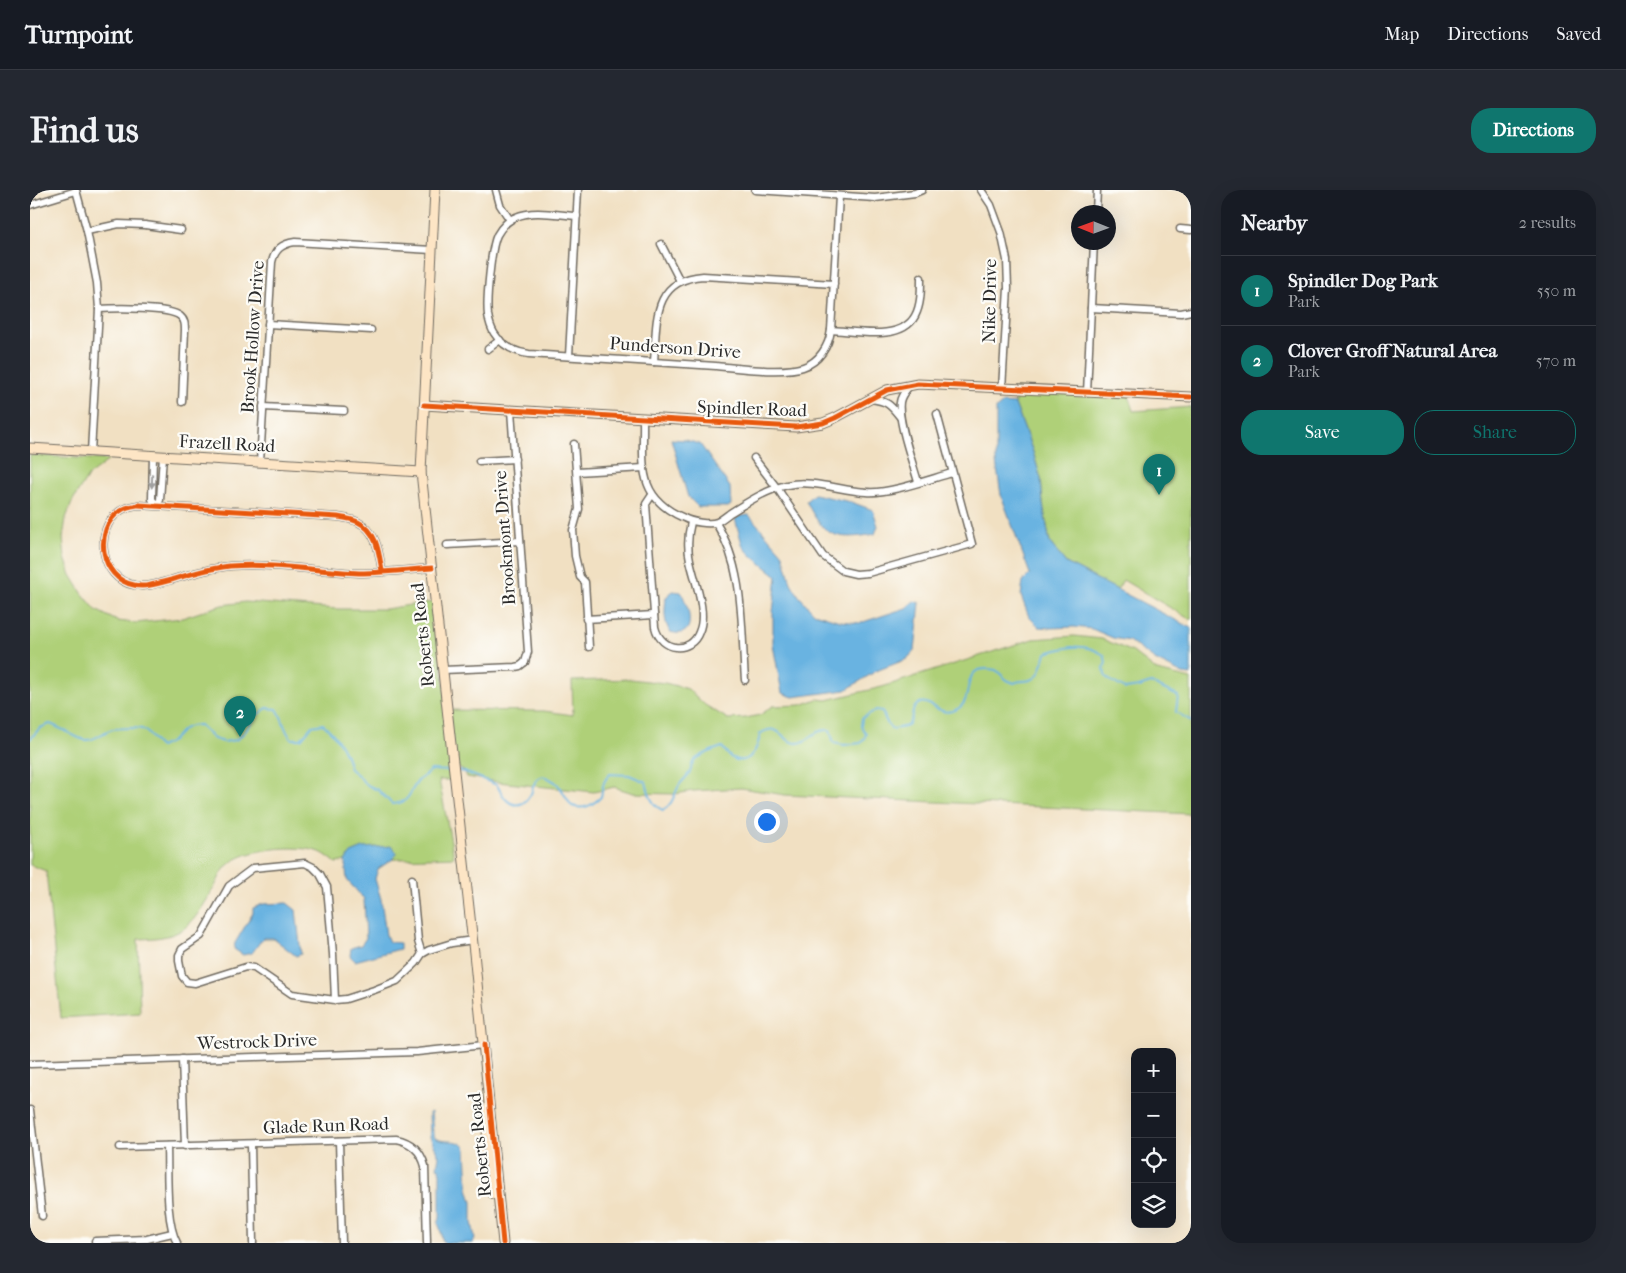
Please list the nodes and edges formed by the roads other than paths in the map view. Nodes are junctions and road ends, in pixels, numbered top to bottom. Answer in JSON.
{"nodes":[{"id":1,"x":435,"y":190,"type":"edge"},
{"id":2,"x":496,"y":190,"type":"edge"},
{"id":3,"x":578,"y":190,"type":"edge"},
{"id":4,"x":756,"y":190,"type":"edge"},
{"id":5,"x":922,"y":190,"type":"edge"},
{"id":6,"x":981,"y":190,"type":"edge"},
{"id":7,"x":1097,"y":190,"type":"edge"},
{"id":8,"x":76,"y":191,"type":"edge"},
{"id":9,"x":839,"y":196,"type":"junction"},
{"id":10,"x":30,"y":205,"type":"edge"},
{"id":11,"x":1096,"y":205,"type":"edge"},
{"id":12,"x":577,"y":216,"type":"junction"},
{"id":13,"x":510,"y":220,"type":"junction"},
{"id":14,"x":1180,"y":229,"type":"dead end"},
{"id":15,"x":181,"y":230,"type":"dead end"},
{"id":16,"x":1191,"y":230,"type":"edge"},
{"id":17,"x":88,"y":231,"type":"junction"},
{"id":18,"x":661,"y":244,"type":"dead end"},
{"id":19,"x":432,"y":250,"type":"junction"},
{"id":20,"x":1094,"y":250,"type":"edge"},
{"id":21,"x":921,"y":278,"type":"dead end"},
{"id":22,"x":680,"y":281,"type":"junction"},
{"id":23,"x":834,"y":284,"type":"junction"},
{"id":24,"x":1091,"y":308,"type":"junction"},
{"id":25,"x":99,"y":309,"type":"junction"},
{"id":26,"x":1191,"y":311,"type":"edge"},
{"id":27,"x":268,"y":324,"type":"junction"},
{"id":28,"x":371,"y":330,"type":"dead end"},
{"id":29,"x":831,"y":330,"type":"junction"},
{"id":30,"x":500,"y":340,"type":"junction"},
{"id":31,"x":488,"y":350,"type":"dead end"},
{"id":32,"x":569,"y":356,"type":"junction"},
{"id":33,"x":654,"y":362,"type":"junction"},
{"id":34,"x":910,"y":385,"type":"junction"},
{"id":35,"x":1002,"y":389,"type":"junction"},
{"id":36,"x":1087,"y":393,"type":"junction"},
{"id":37,"x":1191,"y":397,"type":"edge"},
{"id":38,"x":870,"y":399,"type":"junction"},
{"id":39,"x":182,"y":402,"type":"dead end"},
{"id":40,"x":424,"y":405,"type":"junction"},
{"id":41,"x":263,"y":407,"type":"junction"},
{"id":42,"x":511,"y":410,"type":"junction"},
{"id":43,"x":344,"y":411,"type":"dead end"},
{"id":44,"x":937,"y":414,"type":"dead end"},
{"id":45,"x":643,"y":418,"type":"junction"},
{"id":46,"x":901,"y":418,"type":"junction"},
{"id":47,"x":574,"y":444,"type":"dead end"},
{"id":48,"x":30,"y":448,"type":"edge"},
{"id":49,"x":91,"y":452,"type":"junction"},
{"id":50,"x":158,"y":456,"type":"junction"},
{"id":51,"x":754,"y":458,"type":"dead end"},
{"id":52,"x":515,"y":459,"type":"junction"},
{"id":53,"x":479,"y":461,"type":"dead end"},
{"id":54,"x":260,"y":462,"type":"junction"},
{"id":55,"x":644,"y":468,"type":"junction"},
{"id":56,"x":421,"y":472,"type":"junction"},
{"id":57,"x":577,"y":472,"type":"junction"},
{"id":58,"x":952,"y":473,"type":"junction"},
{"id":59,"x":918,"y":482,"type":"junction"},
{"id":60,"x":777,"y":488,"type":"junction"},
{"id":61,"x":652,"y":495,"type":"junction"},
{"id":62,"x":156,"y":505,"type":"junction"},
{"id":63,"x":691,"y":522,"type":"junction"},
{"id":64,"x":716,"y":523,"type":"junction"},
{"id":65,"x":520,"y":541,"type":"junction"},
{"id":66,"x":447,"y":545,"type":"dead end"},
{"id":67,"x":432,"y":568,"type":"junction"},
{"id":68,"x":382,"y":571,"type":"junction"},
{"id":69,"x":654,"y":615,"type":"junction"},
{"id":70,"x":586,"y":619,"type":"junction"},
{"id":71,"x":589,"y":647,"type":"dead end"},
{"id":72,"x":443,"y":670,"type":"junction"},
{"id":73,"x":745,"y":680,"type":"dead end"},
{"id":74,"x":412,"y":879,"type":"dead end"},
{"id":75,"x":473,"y":940,"type":"junction"},
{"id":76,"x":422,"y":954,"type":"junction"},
{"id":77,"x":336,"y":1000,"type":"junction"},
{"id":78,"x":484,"y":1045,"type":"junction"},
{"id":79,"x":182,"y":1059,"type":"junction"},
{"id":80,"x":30,"y":1064,"type":"edge"},
{"id":81,"x":30,"y":1110,"type":"edge"},
{"id":82,"x":339,"y":1141,"type":"junction"},
{"id":83,"x":251,"y":1144,"type":"junction"},
{"id":84,"x":167,"y":1146,"type":"junction"},
{"id":85,"x":185,"y":1146,"type":"junction"},
{"id":86,"x":120,"y":1147,"type":"dead end"},
{"id":87,"x":34,"y":1176,"type":"edge"},
{"id":88,"x":42,"y":1216,"type":"dead end"},
{"id":89,"x":172,"y":1233,"type":"junction"},
{"id":90,"x":95,"y":1241,"type":"dead end"},
{"id":91,"x":177,"y":1243,"type":"edge"},
{"id":92,"x":253,"y":1243,"type":"edge"},
{"id":93,"x":342,"y":1243,"type":"edge"},
{"id":94,"x":427,"y":1243,"type":"edge"},
{"id":95,"x":497,"y":1243,"type":"edge"},
{"id":96,"x":503,"y":1243,"type":"edge"}],
"edges":[{"from":1,"to":19,"type":"main road","name":"Roberts Road"},
{"from":2,"to":13,"type":"street"},
{"from":3,"to":12,"type":"street"},
{"from":4,"to":9,"type":"street"},
{"from":5,"to":9,"type":"street"},
{"from":6,"to":35,"type":"street","name":"Nike Drive"},
{"from":7,"to":11,"type":"street"},
{"from":8,"to":10,"type":"street"},
{"from":8,"to":17,"type":"street"},
{"from":9,"to":23,"type":"street","name":"Punderson Drive"},
{"from":12,"to":13,"type":"street"},
{"from":12,"to":32,"type":"street"},
{"from":13,"to":30,"type":"street"},
{"from":14,"to":16,"type":"street"},
{"from":15,"to":17,"type":"street"},
{"from":17,"to":25,"type":"street"},
{"from":18,"to":22,"type":"street"},
{"from":19,"to":27,"type":"street","name":"Brook Hollow Drive"},
{"from":19,"to":40,"type":"main road","name":"Roberts Road"},
{"from":20,"to":24,"type":"street"},
{"from":21,"to":29,"type":"street"},
{"from":22,"to":23,"type":"street"},
{"from":22,"to":33,"type":"street"},
{"from":23,"to":29,"type":"street","name":"Punderson Drive"},
{"from":24,"to":26,"type":"street"},
{"from":24,"to":36,"type":"street"},
{"from":25,"to":39,"type":"street"},
{"from":25,"to":49,"type":"street"},
{"from":27,"to":28,"type":"street"},
{"from":27,"to":41,"type":"street","name":"Brook Hollow Drive"},
{"from":29,"to":33,"type":"street","name":"Punderson Drive"},
{"from":30,"to":31,"type":"street"},
{"from":30,"to":32,"type":"street","name":"Punderson Drive"},
{"from":32,"to":33,"type":"street","name":"Punderson Drive"},
{"from":34,"to":35,"type":"main road","name":"Spindler Road"},
{"from":34,"to":38,"type":"main road","name":"Spindler Road"},
{"from":34,"to":46,"type":"street"},
{"from":35,"to":36,"type":"main road","name":"Spindler Road"},
{"from":36,"to":37,"type":"main road","name":"Spindler Road"},
{"from":38,"to":45,"type":"main road","name":"Spindler Road"},
{"from":38,"to":46,"type":"street"},
{"from":40,"to":42,"type":"main road","name":"Spindler Road"},
{"from":40,"to":56,"type":"main road","name":"Roberts Road"},
{"from":41,"to":43,"type":"street"},
{"from":41,"to":54,"type":"street","name":"Brook Hollow Drive"},
{"from":42,"to":45,"type":"main road","name":"Spindler Road"},
{"from":42,"to":52,"type":"street","name":"Brookmont Drive"},
{"from":44,"to":58,"type":"street"},
{"from":45,"to":55,"type":"street"},
{"from":46,"to":59,"type":"street"},
{"from":47,"to":57,"type":"street"},
{"from":48,"to":49,"type":"main road","name":"Frazell Road"},
{"from":49,"to":50,"type":"main road","name":"Frazell Road"},
{"from":50,"to":54,"type":"main road","name":"Frazell Road"},
{"from":50,"to":62,"type":"street"},
{"from":51,"to":60,"type":"street"},
{"from":52,"to":53,"type":"street"},
{"from":52,"to":65,"type":"street","name":"Brookmont Drive"},
{"from":54,"to":56,"type":"main road","name":"Frazell Road"},
{"from":55,"to":57,"type":"street"},
{"from":55,"to":61,"type":"street"},
{"from":56,"to":67,"type":"main road","name":"Roberts Road"},
{"from":57,"to":70,"type":"street"},
{"from":58,"to":59,"type":"street"},
{"from":58,"to":60,"type":"street"},
{"from":59,"to":60,"type":"street"},
{"from":60,"to":64,"type":"street"},
{"from":61,"to":63,"type":"street"},
{"from":61,"to":69,"type":"street"},
{"from":62,"to":68,"type":"street"},
{"from":62,"to":68,"type":"street"},
{"from":63,"to":64,"type":"street"},
{"from":63,"to":69,"type":"street"},
{"from":64,"to":73,"type":"street"},
{"from":65,"to":66,"type":"street"},
{"from":65,"to":72,"type":"street","name":"Brookmont Drive"},
{"from":67,"to":68,"type":"street"},
{"from":67,"to":72,"type":"main road","name":"Roberts Road"},
{"from":69,"to":70,"type":"street"},
{"from":70,"to":71,"type":"street"},
{"from":72,"to":75,"type":"main road","name":"Roberts Road"},
{"from":74,"to":76,"type":"street"},
{"from":75,"to":76,"type":"street"},
{"from":75,"to":78,"type":"main road","name":"Roberts Road"},
{"from":76,"to":77,"type":"street"},
{"from":77,"to":77,"type":"street"},
{"from":78,"to":79,"type":"street","name":"Westrock Drive"},
{"from":78,"to":95,"type":"main road","name":"Roberts Road"},
{"from":78,"to":96,"type":"main road","name":"Roberts Road"},
{"from":79,"to":80,"type":"street","name":"Westrock Drive"},
{"from":79,"to":85,"type":"street"},
{"from":81,"to":87,"type":"street"},
{"from":82,"to":83,"type":"street","name":"Glade Run Road"},
{"from":82,"to":93,"type":"street"},
{"from":82,"to":94,"type":"street","name":"Glade Run Road"},
{"from":83,"to":85,"type":"street","name":"Glade Run Road"},
{"from":83,"to":92,"type":"street"},
{"from":84,"to":85,"type":"street","name":"Glade Run Road"},
{"from":84,"to":86,"type":"street","name":"Glade Run Road"},
{"from":84,"to":89,"type":"street"},
{"from":87,"to":88,"type":"street"},
{"from":89,"to":90,"type":"street"},
{"from":89,"to":91,"type":"street"}]}
